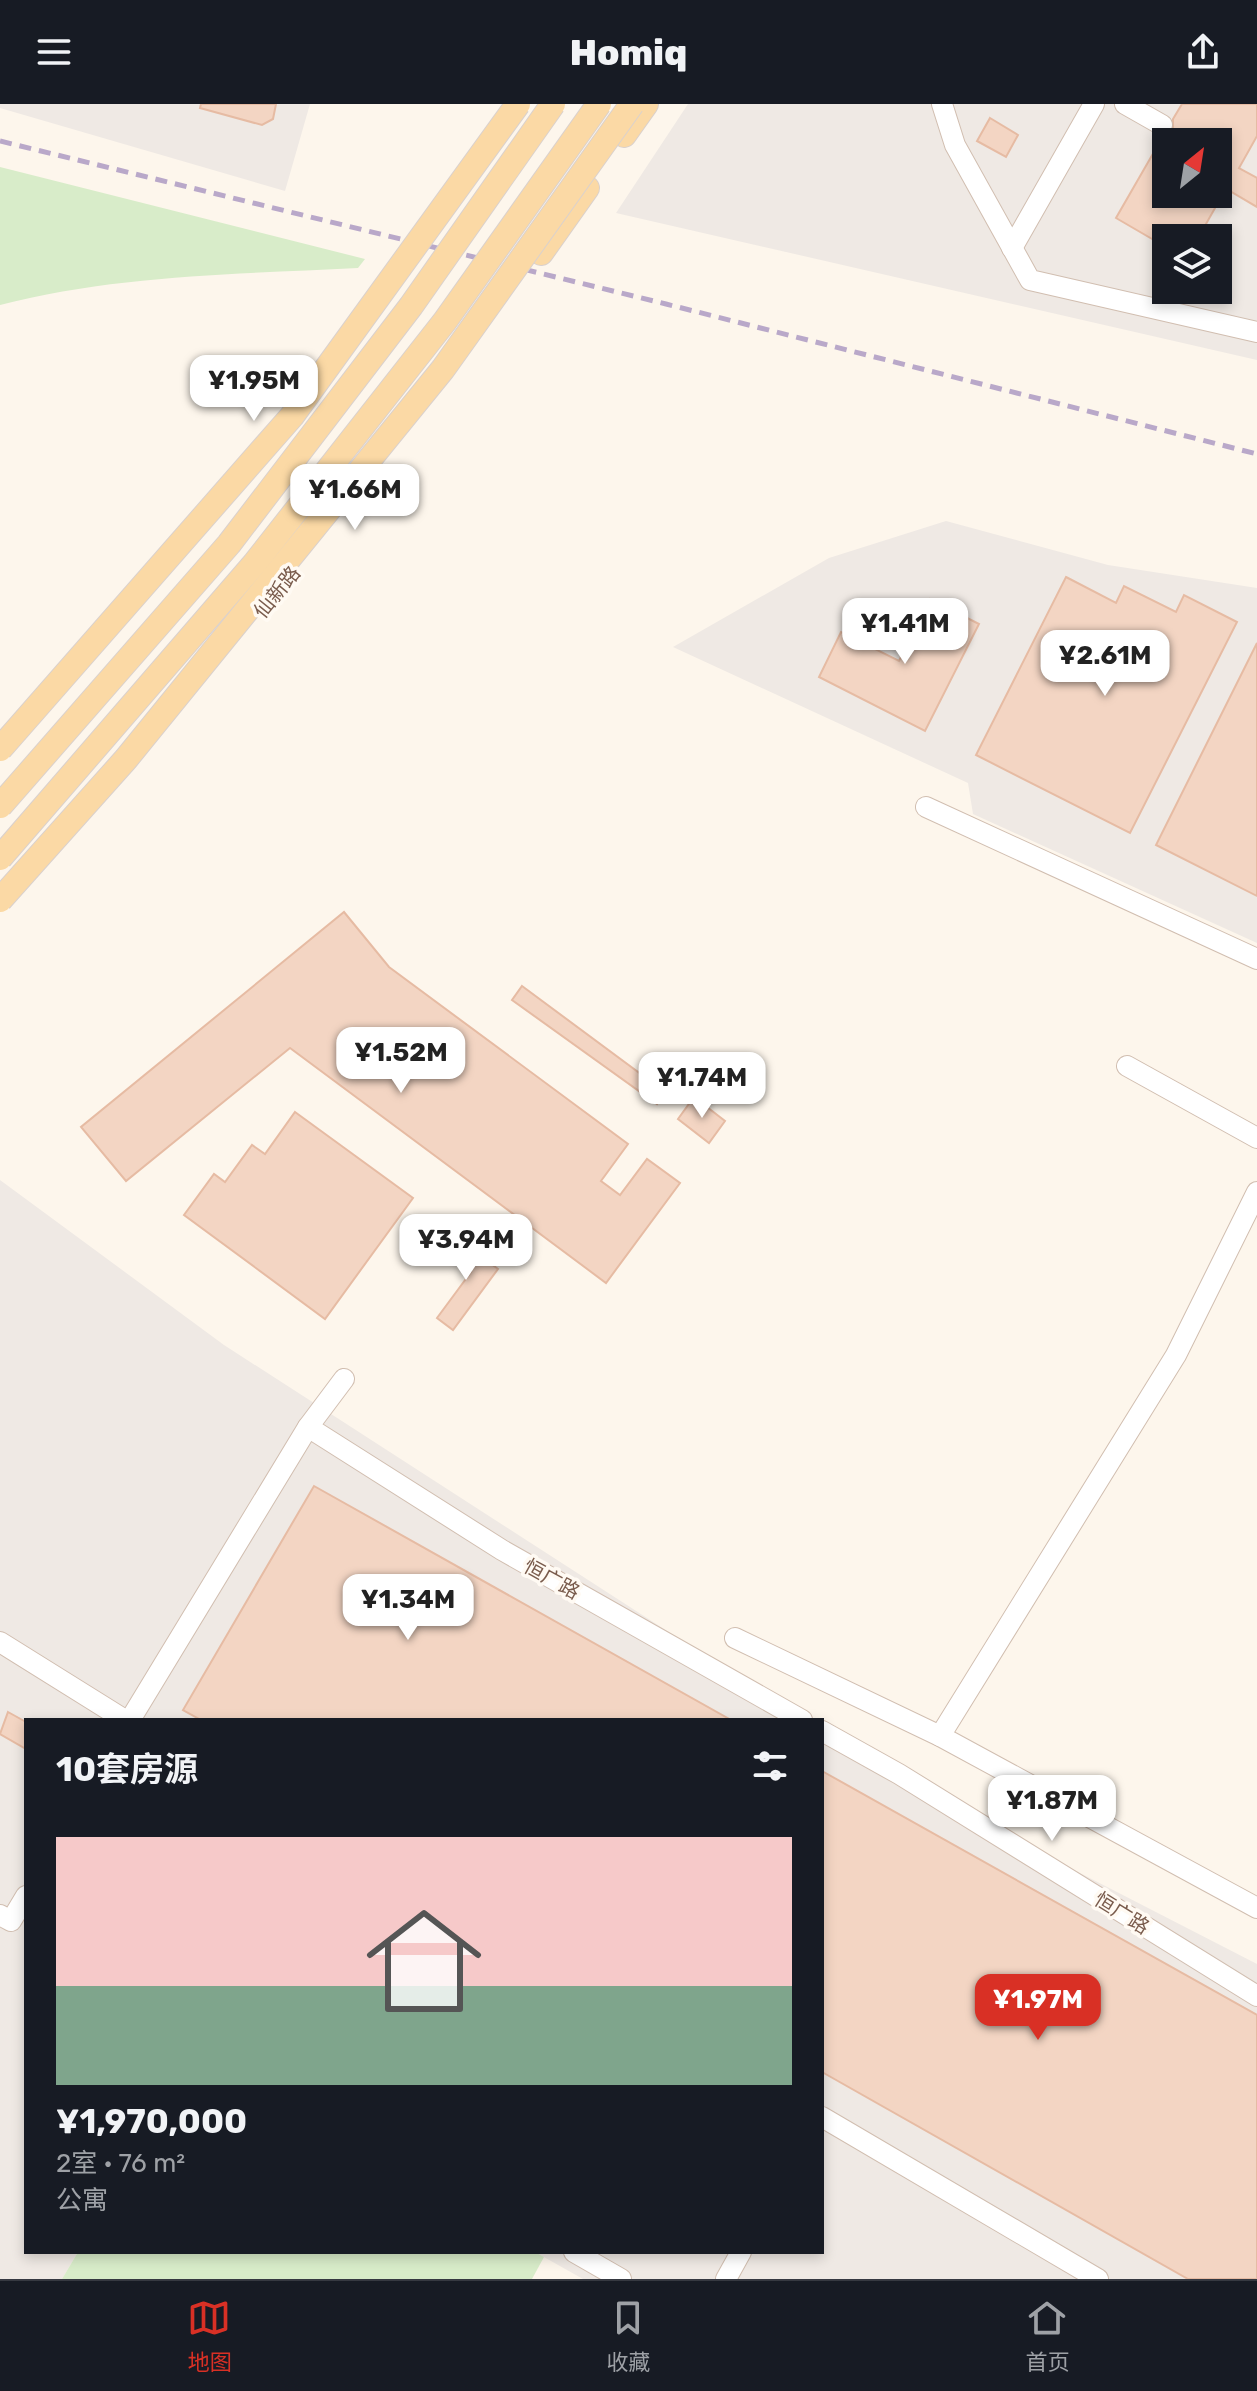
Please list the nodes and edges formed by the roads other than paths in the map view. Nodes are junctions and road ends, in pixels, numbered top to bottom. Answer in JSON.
{"nodes":[{"id":1,"x":518,"y":104,"type":"edge"},
{"id":2,"x":531,"y":104,"type":"edge"},
{"id":3,"x":553,"y":104,"type":"edge"},
{"id":4,"x":599,"y":104,"type":"edge"},
{"id":5,"x":632,"y":104,"type":"edge"},
{"id":6,"x":646,"y":104,"type":"edge"},
{"id":7,"x":942,"y":104,"type":"edge"},
{"id":8,"x":1094,"y":104,"type":"edge"},
{"id":9,"x":1125,"y":104,"type":"edge"},
{"id":10,"x":1162,"y":125,"type":"dead end"},
{"id":11,"x":1012,"y":248,"type":"junction"},
{"id":12,"x":1257,"y":332,"type":"edge"},
{"id":13,"x":0,"y":749,"type":"edge"},
{"id":14,"x":0,"y":763,"type":"edge"},
{"id":15,"x":0,"y":806,"type":"edge"},
{"id":16,"x":926,"y":807,"type":"dead end"},
{"id":17,"x":0,"y":858,"type":"edge"},
{"id":18,"x":0,"y":900,"type":"edge"},
{"id":19,"x":0,"y":908,"type":"edge"},
{"id":20,"x":1257,"y":959,"type":"edge"},
{"id":21,"x":1127,"y":1066,"type":"dead end"},
{"id":22,"x":1257,"y":1138,"type":"edge"},
{"id":23,"x":1257,"y":1192,"type":"edge"},
{"id":24,"x":344,"y":1379,"type":"dead end"},
{"id":25,"x":308,"y":1427,"type":"junction"},
{"id":26,"x":735,"y":1638,"type":"dead end"},
{"id":27,"x":0,"y":1642,"type":"edge"},
{"id":28,"x":125,"y":1718,"type":"edge"},
{"id":29,"x":129,"y":1718,"type":"edge"},
{"id":30,"x":798,"y":1718,"type":"edge"},
{"id":31,"x":824,"y":1732,"type":"edge"},
{"id":32,"x":940,"y":1736,"type":"junction"},
{"id":33,"x":24,"y":1900,"type":"edge"},
{"id":34,"x":1257,"y":1908,"type":"edge"},
{"id":35,"x":12,"y":1922,"type":"edge"},
{"id":36,"x":1257,"y":1996,"type":"edge"},
{"id":37,"x":824,"y":2118,"type":"edge"},
{"id":38,"x":577,"y":2254,"type":"edge"},
{"id":39,"x":740,"y":2254,"type":"edge"},
{"id":40,"x":621,"y":2279,"type":"edge"},
{"id":41,"x":726,"y":2279,"type":"edge"},
{"id":42,"x":1098,"y":2279,"type":"edge"}],
"edges":[{"from":1,"to":13,"type":"main road","bridge":true},
{"from":2,"to":14,"type":"main road"},
{"from":3,"to":15,"type":"main road","bridge":true},
{"from":4,"to":17,"type":"main road","name":"仙新路","bridge":true},
{"from":5,"to":18,"type":"main road","name":"仙新路","bridge":true},
{"from":6,"to":19,"type":"main road","name":"仙新路"},
{"from":7,"to":11,"type":"street"},
{"from":8,"to":11,"type":"street"},
{"from":9,"to":10,"type":"street"},
{"from":11,"to":12,"type":"street"},
{"from":16,"to":20,"type":"street"},
{"from":21,"to":22,"type":"street"},
{"from":23,"to":32,"type":"street"},
{"from":24,"to":25,"type":"street"},
{"from":25,"to":29,"type":"street"},
{"from":25,"to":30,"type":"street","name":"恒广路"},
{"from":26,"to":32,"type":"street"},
{"from":27,"to":28,"type":"street"},
{"from":31,"to":36,"type":"street","name":"恒广路"},
{"from":32,"to":34,"type":"street"},
{"from":33,"to":35,"type":"street"},
{"from":37,"to":42,"type":"street"},
{"from":38,"to":40,"type":"street"},
{"from":39,"to":41,"type":"street"}]}
